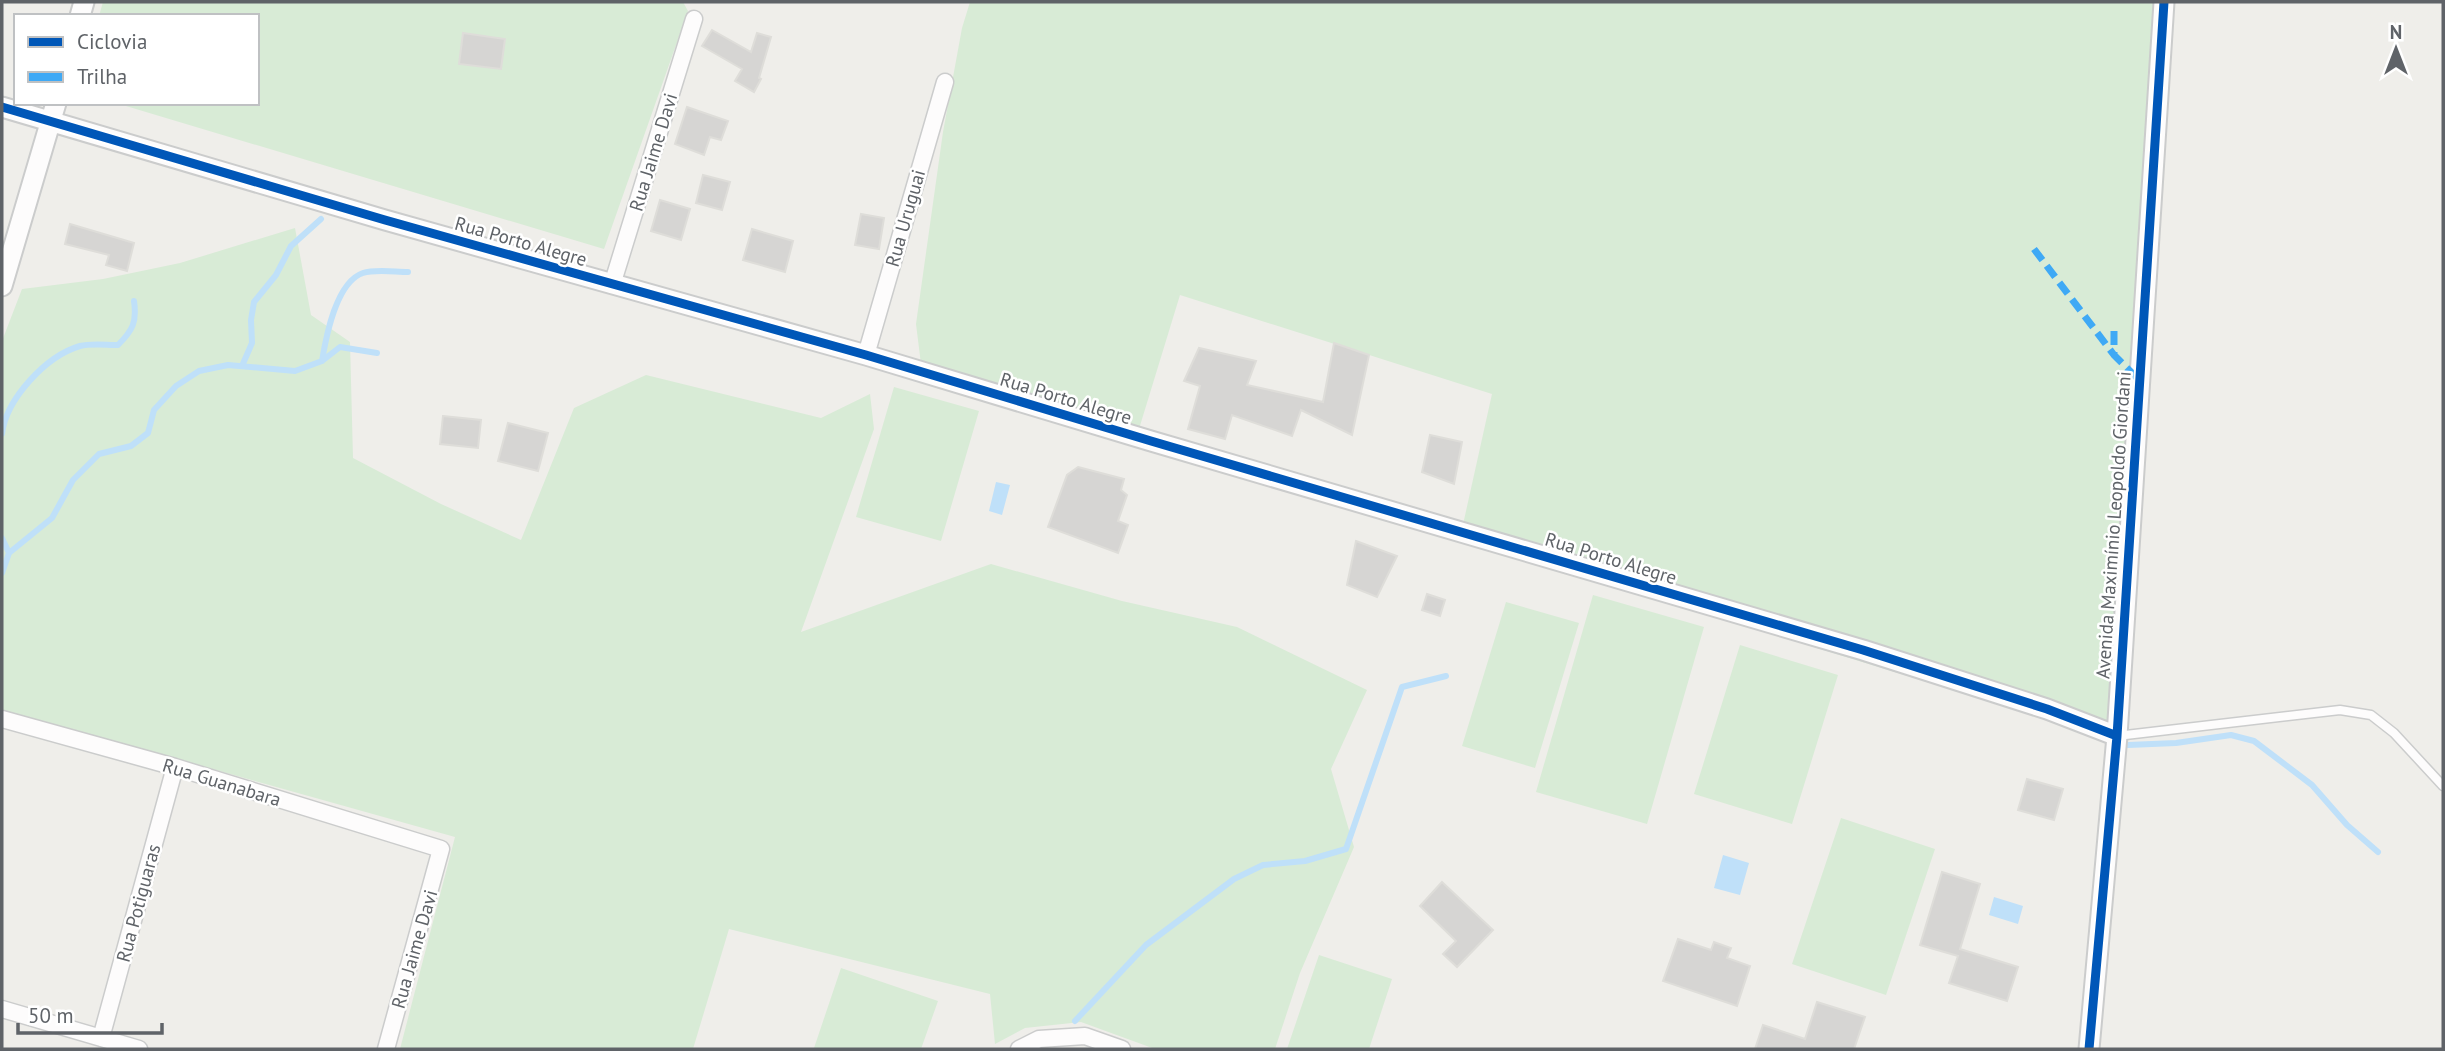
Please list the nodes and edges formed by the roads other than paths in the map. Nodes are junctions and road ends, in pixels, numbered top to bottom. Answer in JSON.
{"nodes":[{"id":1,"x":2164,"y":2,"type":"edge"},
{"id":2,"x":694,"y":19,"type":"dead end"},
{"id":3,"x":945,"y":82,"type":"dead end"},
{"id":4,"x":2,"y":107,"type":"edge"},
{"id":5,"x":54,"y":112,"type":"edge"},
{"id":6,"x":612,"y":285,"type":"junction"},
{"id":7,"x":2,"y":286,"type":"edge"},
{"id":8,"x":866,"y":355,"type":"junction"},
{"id":9,"x":2,"y":719,"type":"edge"},
{"id":10,"x":2117,"y":736,"type":"junction"},
{"id":11,"x":175,"y":767,"type":"junction"},
{"id":12,"x":2443,"y":786,"type":"edge"},
{"id":13,"x":442,"y":849,"type":"joint"},
{"id":14,"x":2,"y":1009,"type":"edge"},
{"id":15,"x":101,"y":1038,"type":"junction"},
{"id":16,"x":139,"y":1049,"type":"edge"},
{"id":17,"x":386,"y":1049,"type":"edge"},
{"id":18,"x":1019,"y":1049,"type":"edge"},
{"id":19,"x":1122,"y":1049,"type":"edge"},
{"id":20,"x":2089,"y":1049,"type":"edge"}],
"edges":[{"from":1,"to":10,"type":"street","name":"Avenida Maximínio Leopoldo Giordani"},
{"from":2,"to":6,"type":"street","name":"Rua Jaime Davi"},
{"from":3,"to":8,"type":"street","name":"Rua Uruguai"},
{"from":4,"to":5,"type":"street","name":"Rua Porto Alegre"},
{"from":5,"to":6,"type":"street","name":"Rua Porto Alegre"},
{"from":5,"to":7,"type":"street"},
{"from":6,"to":8,"type":"street","name":"Rua Porto Alegre"},
{"from":8,"to":10,"type":"street","name":"Rua Porto Alegre"},
{"from":9,"to":11,"type":"street","name":"Rua Guanabara"},
{"from":10,"to":12,"type":"lane"},
{"from":10,"to":20,"type":"street","name":"Avenida Maximínio Leopoldo Giordani"},
{"from":11,"to":13,"type":"street","name":"Rua Guanabara"},
{"from":11,"to":15,"type":"street","name":"Rua Potiguaras"},
{"from":13,"to":17,"type":"street","name":"Rua Jaime Davi"},
{"from":14,"to":15,"type":"street"},
{"from":15,"to":16,"type":"street"},
{"from":18,"to":19,"type":"street"}]}
